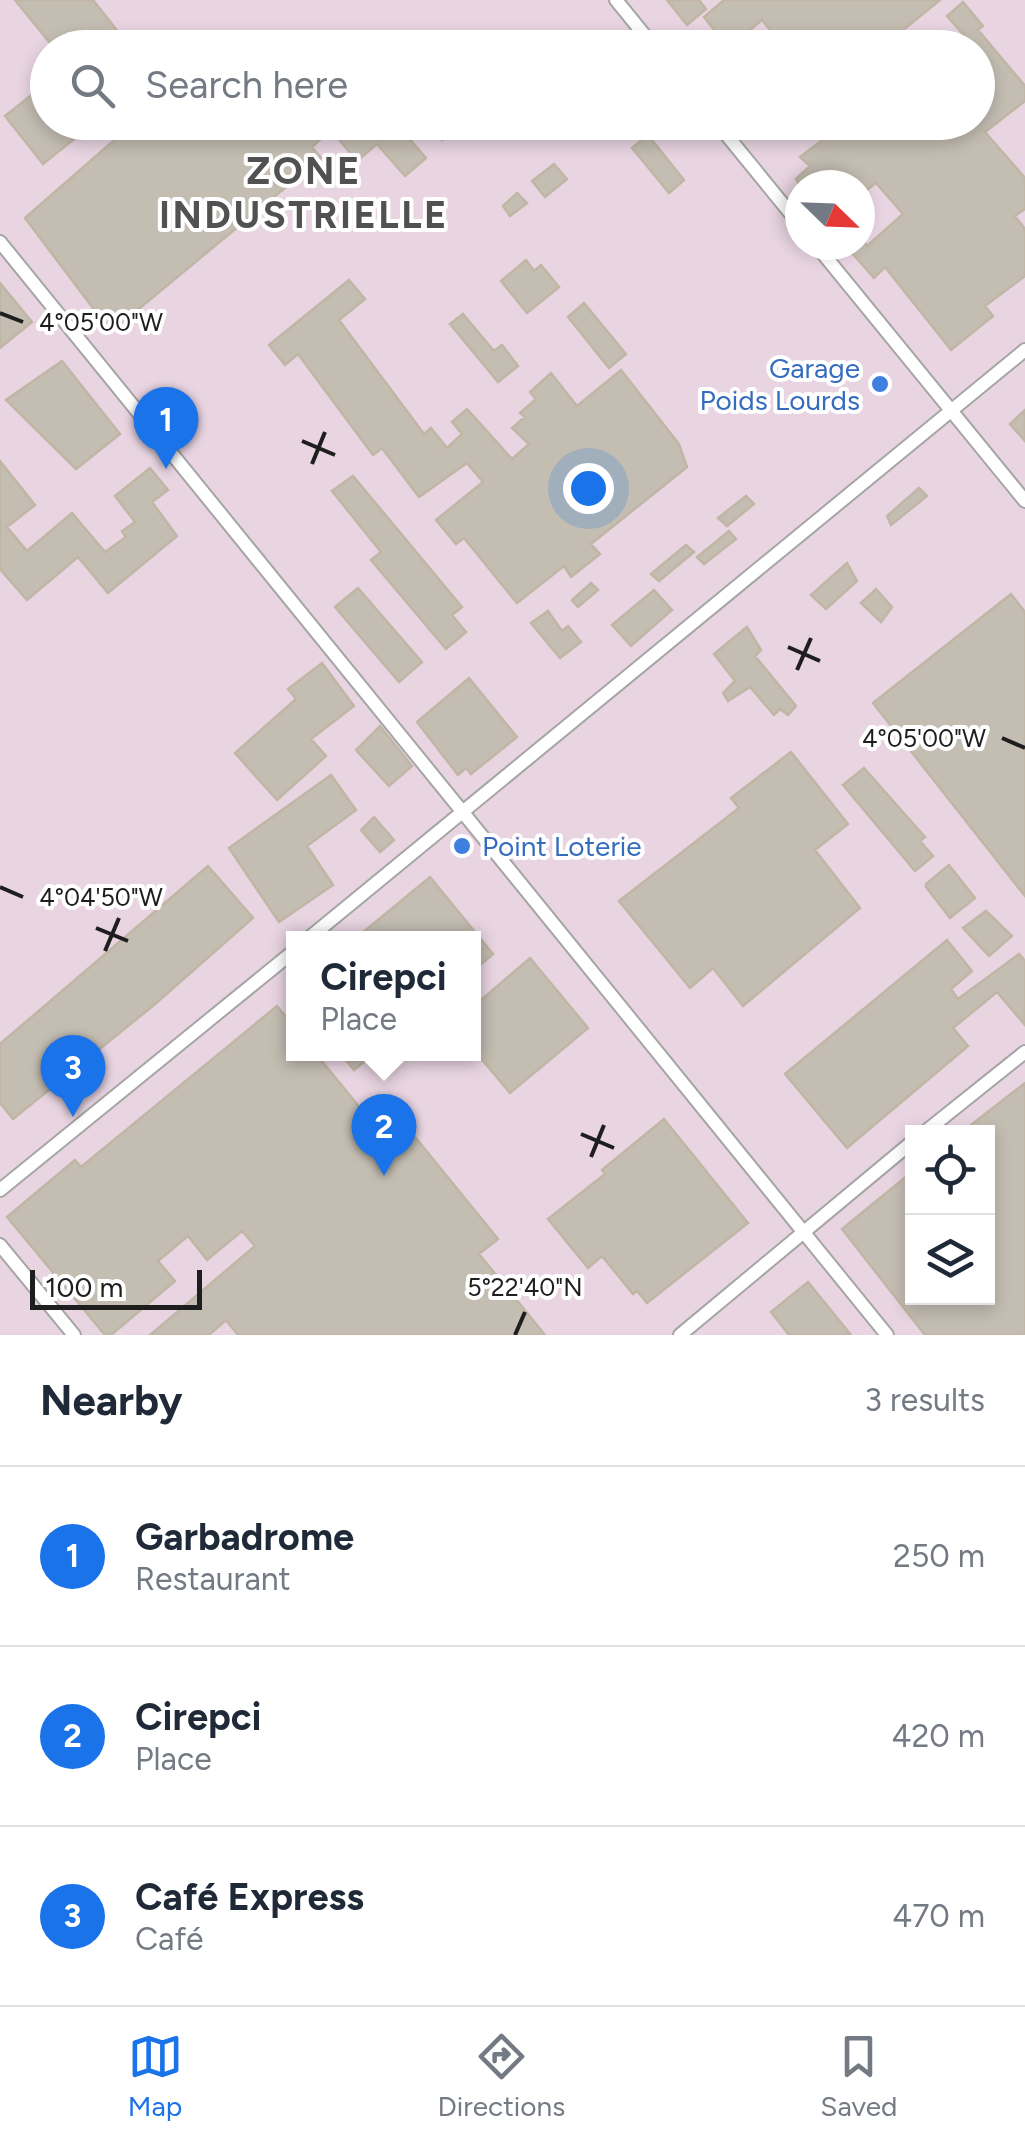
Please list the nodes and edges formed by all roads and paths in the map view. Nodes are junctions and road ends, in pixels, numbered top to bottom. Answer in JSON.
{"nodes":[{"id":1,"x":616,"y":0,"type":"edge"},
{"id":2,"x":640,"y":30,"type":"edge"},
{"id":3,"x":731,"y":140,"type":"edge"},
{"id":4,"x":785,"y":207,"type":"edge"},
{"id":5,"x":0,"y":242,"type":"edge"},
{"id":6,"x":828,"y":260,"type":"edge"},
{"id":7,"x":1025,"y":350,"type":"edge"},
{"id":8,"x":952,"y":410,"type":"junction"},
{"id":9,"x":1025,"y":500,"type":"edge"},
{"id":10,"x":465,"y":813,"type":"junction"},
{"id":11,"x":318,"y":931,"type":"edge"},
{"id":12,"x":286,"y":958,"type":"edge"},
{"id":13,"x":1025,"y":1052,"type":"edge"},
{"id":14,"x":934,"y":1125,"type":"edge"},
{"id":15,"x":905,"y":1148,"type":"edge"},
{"id":16,"x":0,"y":1190,"type":"edge"},
{"id":17,"x":803,"y":1231,"type":"junction"},
{"id":18,"x":0,"y":1245,"type":"edge"},
{"id":19,"x":74,"y":1335,"type":"edge"},
{"id":20,"x":680,"y":1335,"type":"edge"},
{"id":21,"x":887,"y":1335,"type":"edge"}],
"edges":[{"from":1,"to":2,"type":"street"},
{"from":3,"to":4,"type":"street"},
{"from":5,"to":10,"type":"street"},
{"from":6,"to":8,"type":"street"},
{"from":7,"to":8,"type":"street"},
{"from":8,"to":9,"type":"street"},
{"from":8,"to":10,"type":"street"},
{"from":10,"to":11,"type":"street"},
{"from":10,"to":17,"type":"street"},
{"from":12,"to":16,"type":"street"},
{"from":13,"to":14,"type":"street"},
{"from":15,"to":17,"type":"street"},
{"from":17,"to":20,"type":"street"},
{"from":17,"to":21,"type":"street"},
{"from":18,"to":19,"type":"street"}]}
